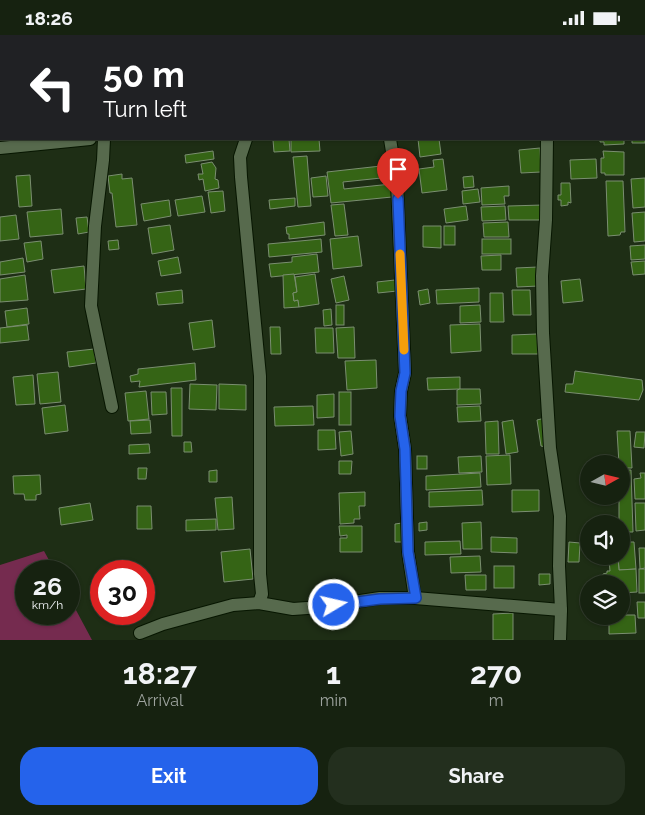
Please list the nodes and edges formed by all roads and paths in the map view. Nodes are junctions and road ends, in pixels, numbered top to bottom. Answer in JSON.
{"nodes":[{"id":1,"x":80,"y":140,"type":"edge"},
{"id":2,"x":104,"y":140,"type":"edge"},
{"id":3,"x":246,"y":140,"type":"edge"},
{"id":4,"x":390,"y":140,"type":"edge"},
{"id":5,"x":547,"y":140,"type":"edge"},
{"id":6,"x":0,"y":148,"type":"edge"},
{"id":7,"x":112,"y":407,"type":"dead end"},
{"id":8,"x":416,"y":598,"type":"junction"},
{"id":9,"x":258,"y":603,"type":"junction"},
{"id":10,"x":561,"y":610,"type":"junction"},
{"id":11,"x":140,"y":633,"type":"dead end"},
{"id":12,"x":560,"y":640,"type":"edge"}],
"edges":[{"from":1,"to":6,"type":"street"},
{"from":2,"to":7,"type":"street"},
{"from":3,"to":9,"type":"street"},
{"from":4,"to":8,"type":"street"},
{"from":5,"to":10,"type":"street"},
{"from":8,"to":9,"type":"street"},
{"from":8,"to":10,"type":"street"},
{"from":9,"to":11,"type":"street"},
{"from":10,"to":12,"type":"street"}]}
